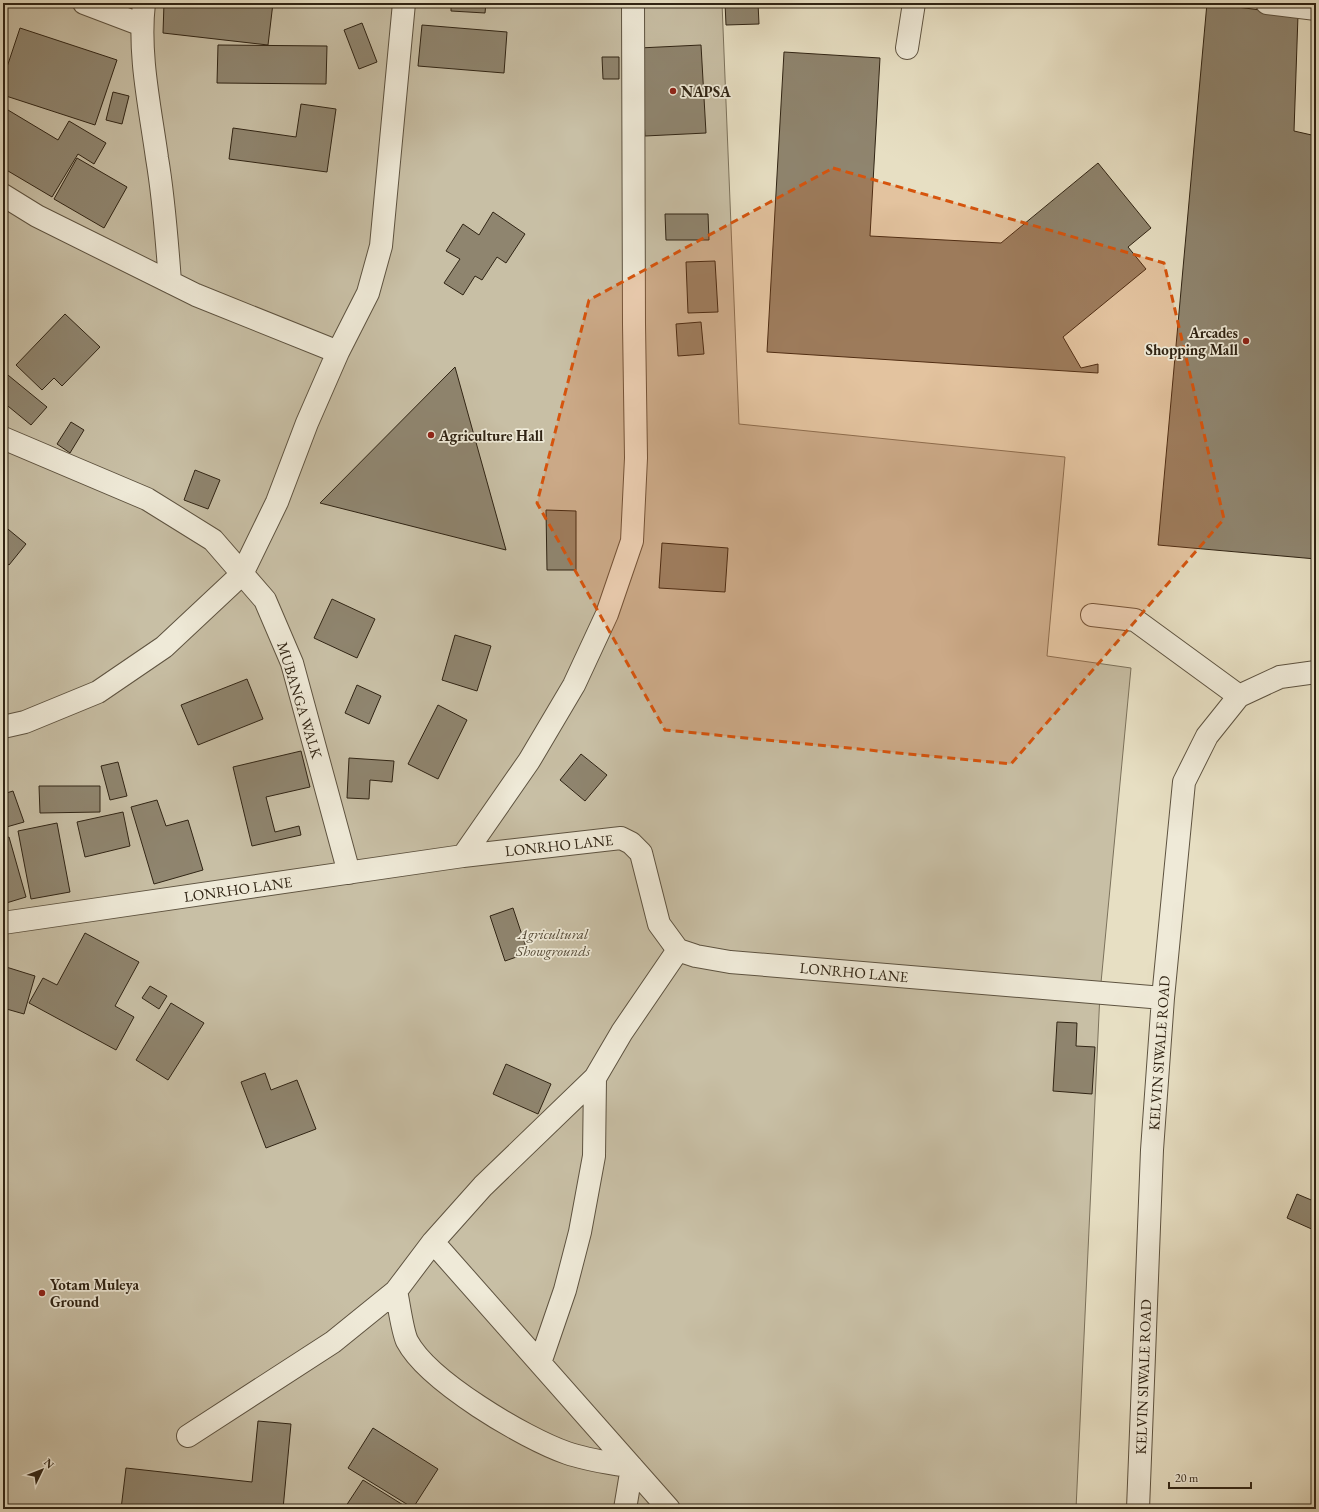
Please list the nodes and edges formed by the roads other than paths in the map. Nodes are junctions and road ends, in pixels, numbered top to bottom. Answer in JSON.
{"nodes":[{"id":1,"x":84,"y":3,"type":"edge"},
{"id":2,"x":144,"y":3,"type":"edge"},
{"id":3,"x":404,"y":3,"type":"edge"},
{"id":4,"x":633,"y":3,"type":"edge"},
{"id":5,"x":914,"y":3,"type":"edge"},
{"id":6,"x":1267,"y":3,"type":"edge"},
{"id":7,"x":1312,"y":7,"type":"edge"},
{"id":8,"x":142,"y":25,"type":"junction"},
{"id":9,"x":907,"y":48,"type":"dead end"},
{"id":10,"x":3,"y":195,"type":"edge"},
{"id":11,"x":170,"y":282,"type":"junction"},
{"id":12,"x":338,"y":352,"type":"junction"},
{"id":13,"x":3,"y":438,"type":"edge"},
{"id":14,"x":242,"y":574,"type":"junction"},
{"id":15,"x":1092,"y":615,"type":"dead end"},
{"id":16,"x":1316,"y":672,"type":"edge"},
{"id":17,"x":1239,"y":696,"type":"junction"},
{"id":18,"x":3,"y":727,"type":"edge"},
{"id":19,"x":463,"y":856,"type":"junction"},
{"id":20,"x":349,"y":873,"type":"junction"},
{"id":21,"x":3,"y":923,"type":"edge"},
{"id":22,"x":678,"y":950,"type":"junction"},
{"id":23,"x":1163,"y":998,"type":"junction"},
{"id":24,"x":594,"y":1078,"type":"junction"},
{"id":25,"x":433,"y":1242,"type":"junction"},
{"id":26,"x":396,"y":1291,"type":"junction"},
{"id":27,"x":540,"y":1363,"type":"junction"},
{"id":28,"x":188,"y":1436,"type":"dead end"},
{"id":29,"x":632,"y":1467,"type":"junction"},
{"id":30,"x":625,"y":1509,"type":"edge"},
{"id":31,"x":669,"y":1509,"type":"edge"},
{"id":32,"x":1138,"y":1509,"type":"edge"}],
"edges":[{"from":1,"to":8,"type":"street"},
{"from":2,"to":8,"type":"street"},
{"from":3,"to":12,"type":"street"},
{"from":4,"to":19,"type":"street"},
{"from":5,"to":9,"type":"street"},
{"from":6,"to":7,"type":"street"},
{"from":8,"to":11,"type":"street"},
{"from":10,"to":11,"type":"street"},
{"from":11,"to":12,"type":"street"},
{"from":12,"to":14,"type":"street"},
{"from":13,"to":14,"type":"street","name":"MUBANGA WALK"},
{"from":14,"to":18,"type":"street"},
{"from":14,"to":20,"type":"street","name":"MUBANGA WALK"},
{"from":15,"to":17,"type":"street"},
{"from":16,"to":17,"type":"street","name":"KELVIN SIWALE ROAD"},
{"from":17,"to":23,"type":"street","name":"KELVIN SIWALE ROAD"},
{"from":19,"to":20,"type":"street","name":"LONRHO LANE"},
{"from":19,"to":22,"type":"street","name":"LONRHO LANE"},
{"from":20,"to":21,"type":"street","name":"LONRHO LANE"},
{"from":22,"to":23,"type":"street","name":"LONRHO LANE"},
{"from":22,"to":24,"type":"street"},
{"from":23,"to":32,"type":"street","name":"KELVIN SIWALE ROAD"},
{"from":24,"to":25,"type":"street"},
{"from":24,"to":27,"type":"street"},
{"from":25,"to":26,"type":"street"},
{"from":25,"to":27,"type":"street"},
{"from":26,"to":28,"type":"street"},
{"from":26,"to":29,"type":"street"},
{"from":27,"to":29,"type":"street"},
{"from":29,"to":30,"type":"street"},
{"from":29,"to":31,"type":"street"}]}
